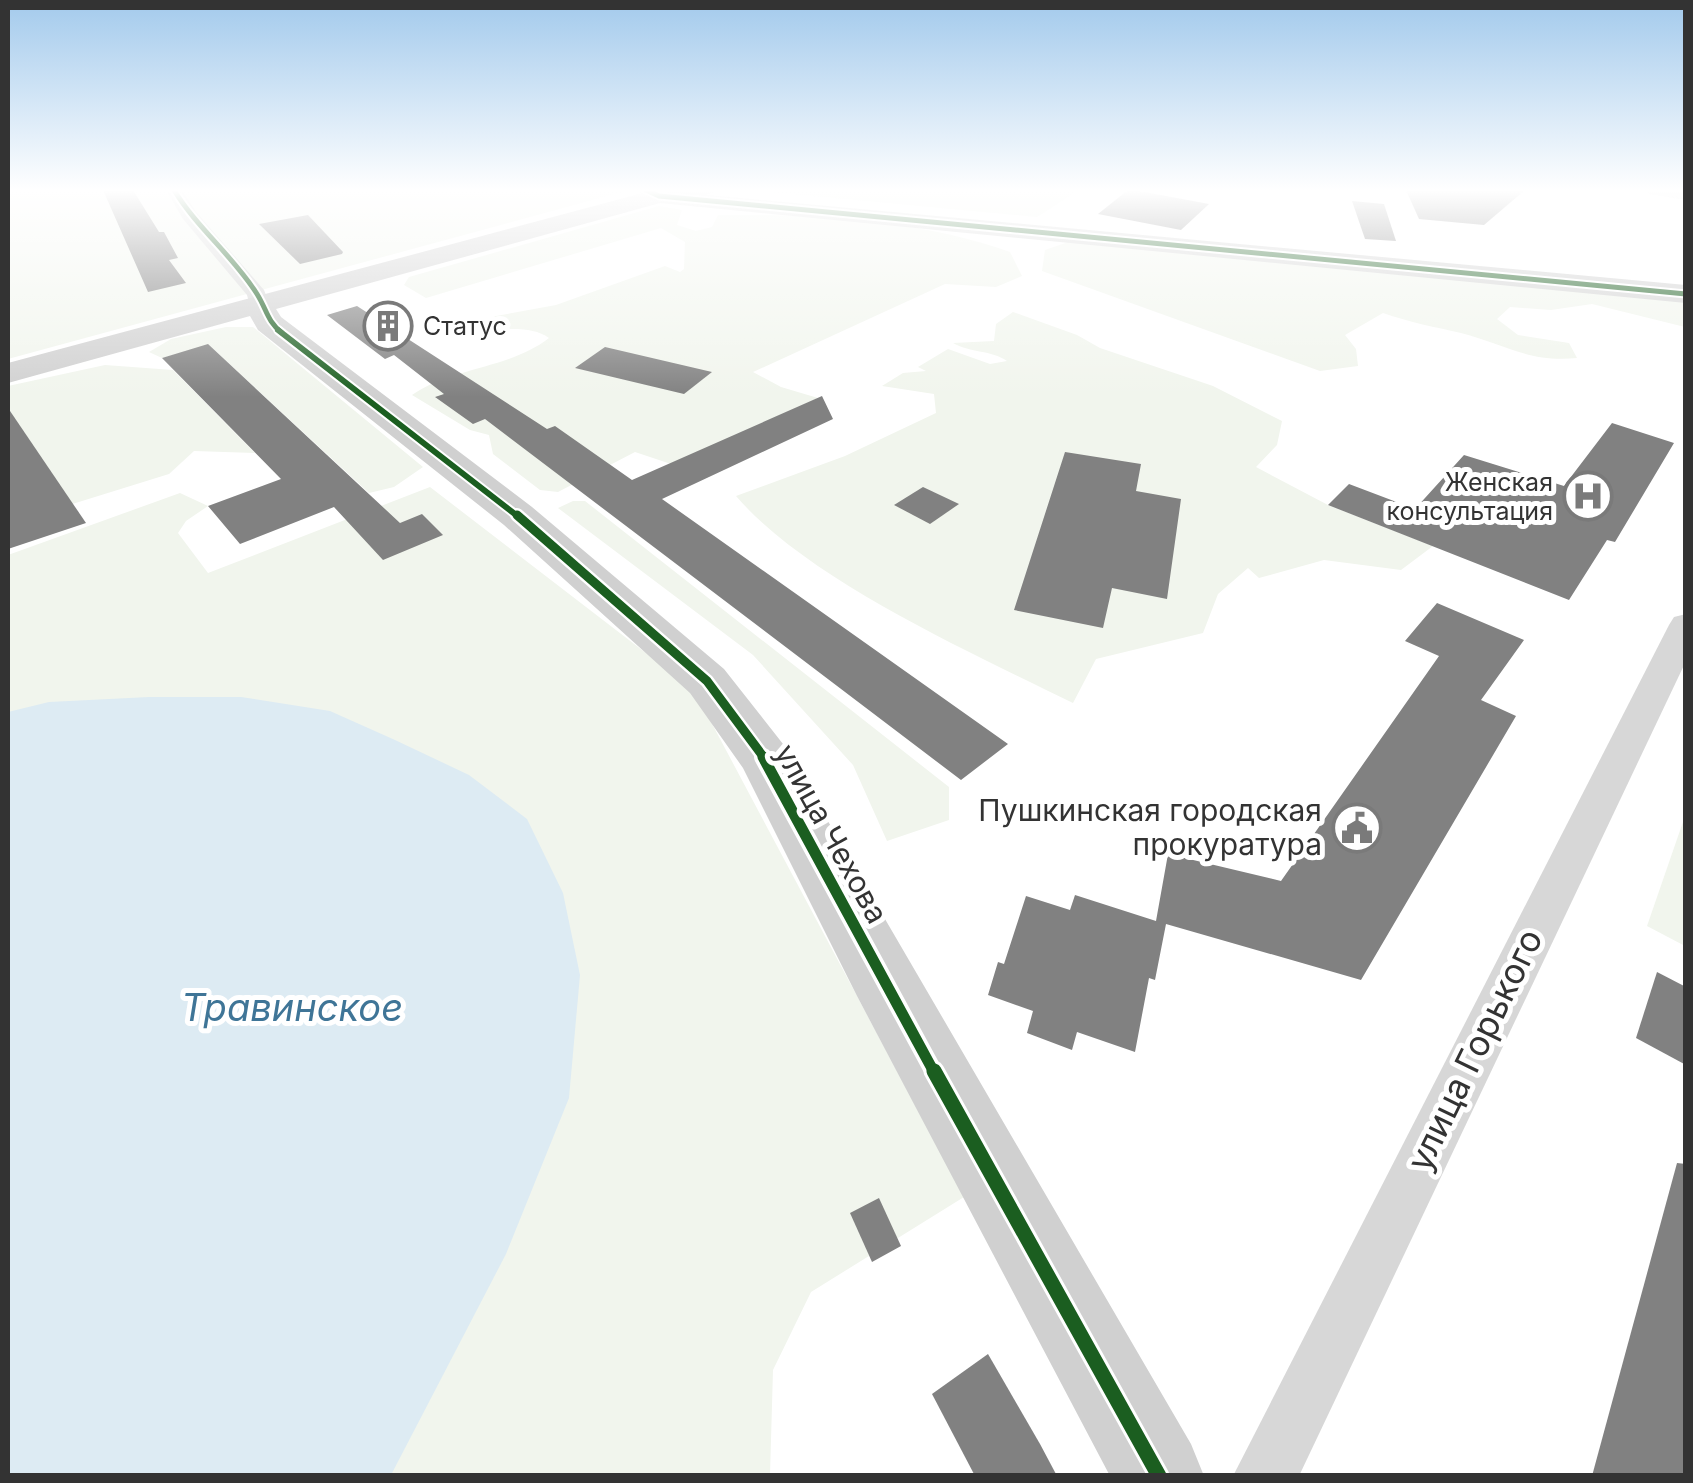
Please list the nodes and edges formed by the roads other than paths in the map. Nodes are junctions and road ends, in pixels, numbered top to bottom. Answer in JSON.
{"nodes":[{"id":1,"x":227,"y":259,"type":"edge"},
{"id":2,"x":420,"y":259,"type":"edge"},
{"id":3,"x":1330,"y":259,"type":"edge"},
{"id":4,"x":1686,"y":294,"type":"edge"},
{"id":5,"x":259,"y":305,"type":"junction"},
{"id":6,"x":8,"y":373,"type":"edge"},
{"id":7,"x":1686,"y":625,"type":"edge"},
{"id":8,"x":1160,"y":1476,"type":"edge"},
{"id":9,"x":1265,"y":1476,"type":"edge"}],
"edges":[{"from":1,"to":5,"type":"street"},
{"from":2,"to":5,"type":"street"},
{"from":3,"to":4,"type":"street"},
{"from":5,"to":6,"type":"street"},
{"from":5,"to":8,"type":"street","name":"улица Чехова"},
{"from":7,"to":9,"type":"street","name":"улица Горького"}]}
